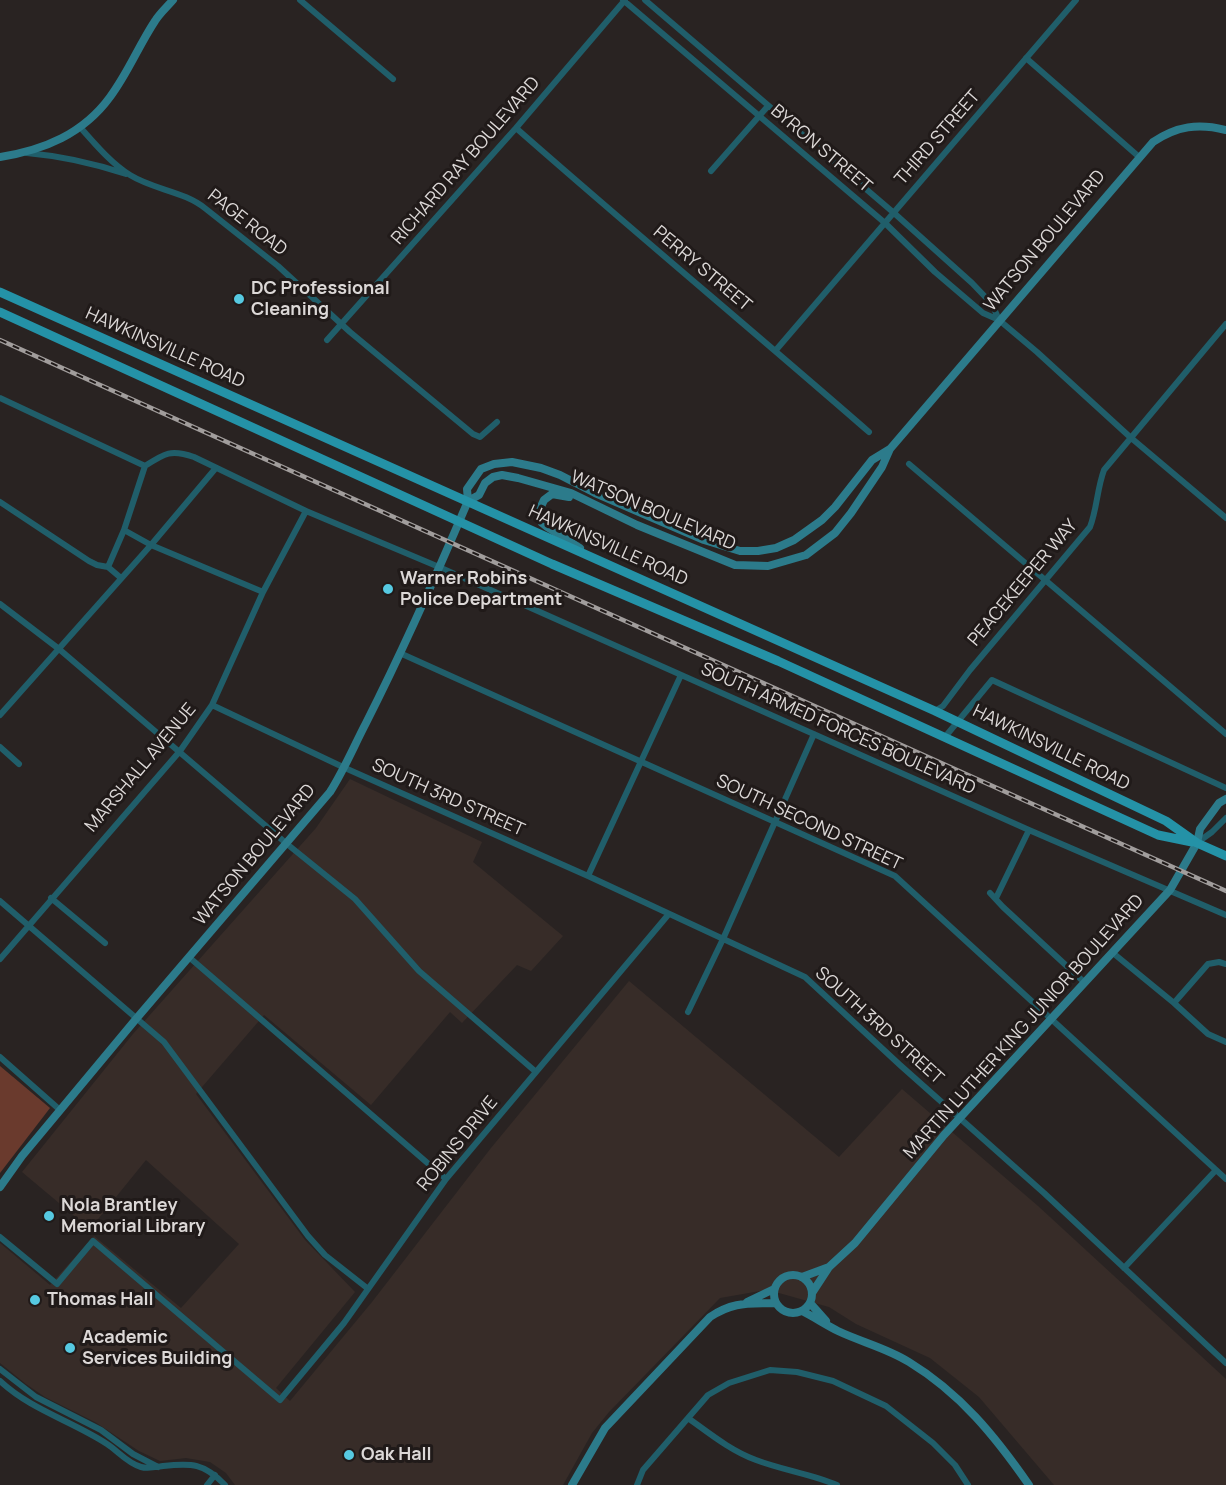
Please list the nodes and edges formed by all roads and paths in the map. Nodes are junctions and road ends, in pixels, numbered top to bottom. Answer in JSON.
{"nodes":[{"id":1,"x":173,"y":0,"type":"edge"},
{"id":2,"x":300,"y":0,"type":"edge"},
{"id":3,"x":624,"y":0,"type":"edge"},
{"id":4,"x":645,"y":0,"type":"edge"},
{"id":5,"x":1076,"y":0,"type":"edge"},
{"id":6,"x":706,"y":52,"type":"junction"},
{"id":7,"x":1026,"y":58,"type":"junction"},
{"id":8,"x":697,"y":63,"type":"junction"},
{"id":9,"x":393,"y":79,"type":"dead end"},
{"id":10,"x":768,"y":106,"type":"junction"},
{"id":11,"x":759,"y":116,"type":"junction"},
{"id":12,"x":80,"y":127,"type":"junction"},
{"id":13,"x":516,"y":128,"type":"junction"},
{"id":14,"x":1226,"y":130,"type":"edge"},
{"id":15,"x":27,"y":153,"type":"junction"},
{"id":16,"x":1138,"y":156,"type":"junction"},
{"id":17,"x":0,"y":157,"type":"edge"},
{"id":18,"x":711,"y":171,"type":"dead end"},
{"id":19,"x":132,"y":176,"type":"junction"},
{"id":20,"x":863,"y":187,"type":"junction"},
{"id":21,"x":854,"y":197,"type":"junction"},
{"id":22,"x":894,"y":213,"type":"junction"},
{"id":23,"x":885,"y":223,"type":"junction"},
{"id":24,"x":0,"y":292,"type":"edge"},
{"id":25,"x":0,"y":312,"type":"edge"},
{"id":26,"x":999,"y":320,"type":"junction"},
{"id":27,"x":341,"y":323,"type":"junction"},
{"id":28,"x":1226,"y":324,"type":"edge"},
{"id":29,"x":327,"y":340,"type":"dead end"},
{"id":30,"x":776,"y":350,"type":"junction"},
{"id":31,"x":0,"y":398,"type":"edge"},
{"id":32,"x":497,"y":422,"type":"dead end"},
{"id":33,"x":869,"y":432,"type":"dead end"},
{"id":34,"x":1130,"y":437,"type":"junction"},
{"id":35,"x":890,"y":448,"type":"junction"},
{"id":36,"x":909,"y":464,"type":"dead end"},
{"id":37,"x":145,"y":466,"type":"junction"},
{"id":38,"x":215,"y":468,"type":"junction"},
{"id":39,"x":468,"y":501,"type":"junction"},
{"id":40,"x":0,"y":502,"type":"edge"},
{"id":41,"x":592,"y":504,"type":"junction"},
{"id":42,"x":306,"y":511,"type":"junction"},
{"id":43,"x":1226,"y":518,"type":"edge"},
{"id":44,"x":459,"y":521,"type":"junction"},
{"id":45,"x":124,"y":530,"type":"junction"},
{"id":46,"x":151,"y":545,"type":"junction"},
{"id":47,"x":603,"y":562,"type":"junction"},
{"id":48,"x":108,"y":567,"type":"junction"},
{"id":49,"x":439,"y":567,"type":"junction"},
{"id":50,"x":122,"y":578,"type":"junction"},
{"id":51,"x":1046,"y":581,"type":"junction"},
{"id":52,"x":263,"y":592,"type":"junction"},
{"id":53,"x":0,"y":604,"type":"edge"},
{"id":54,"x":59,"y":649,"type":"junction"},
{"id":55,"x":402,"y":654,"type":"junction"},
{"id":56,"x":681,"y":675,"type":"junction"},
{"id":57,"x":212,"y":705,"type":"junction"},
{"id":58,"x":935,"y":711,"type":"junction"},
{"id":59,"x":0,"y":715,"type":"edge"},
{"id":60,"x":957,"y":722,"type":"junction"},
{"id":61,"x":814,"y":734,"type":"junction"},
{"id":62,"x":1226,"y":734,"type":"edge"},
{"id":63,"x":945,"y":737,"type":"junction"},
{"id":64,"x":0,"y":747,"type":"edge"},
{"id":65,"x":180,"y":751,"type":"junction"},
{"id":66,"x":640,"y":762,"type":"junction"},
{"id":67,"x":19,"y":764,"type":"dead end"},
{"id":68,"x":345,"y":768,"type":"junction"},
{"id":69,"x":1226,"y":788,"type":"edge"},
{"id":70,"x":1226,"y":799,"type":"edge"},
{"id":71,"x":1226,"y":818,"type":"edge"},
{"id":72,"x":774,"y":822,"type":"junction"},
{"id":73,"x":1029,"y":830,"type":"junction"},
{"id":74,"x":1197,"y":843,"type":"junction"},
{"id":75,"x":287,"y":844,"type":"junction"},
{"id":76,"x":1226,"y":856,"type":"edge"},
{"id":77,"x":588,"y":876,"type":"junction"},
{"id":78,"x":1170,"y":890,"type":"junction"},
{"id":79,"x":990,"y":893,"type":"dead end"},
{"id":80,"x":51,"y":898,"type":"junction"},
{"id":81,"x":996,"y":898,"type":"junction"},
{"id":82,"x":0,"y":901,"type":"edge"},
{"id":83,"x":668,"y":915,"type":"junction"},
{"id":84,"x":1226,"y":915,"type":"edge"},
{"id":85,"x":28,"y":926,"type":"junction"},
{"id":86,"x":723,"y":939,"type":"junction"},
{"id":87,"x":105,"y":943,"type":"dead end"},
{"id":88,"x":1113,"y":953,"type":"junction"},
{"id":89,"x":190,"y":958,"type":"junction"},
{"id":90,"x":0,"y":959,"type":"edge"},
{"id":91,"x":1226,"y":964,"type":"edge"},
{"id":92,"x":1084,"y":982,"type":"junction"},
{"id":93,"x":1174,"y":1003,"type":"junction"},
{"id":94,"x":688,"y":1012,"type":"dead end"},
{"id":95,"x":136,"y":1019,"type":"junction"},
{"id":96,"x":1051,"y":1020,"type":"junction"},
{"id":97,"x":1226,"y":1042,"type":"edge"},
{"id":98,"x":0,"y":1057,"type":"edge"},
{"id":99,"x":536,"y":1072,"type":"junction"},
{"id":100,"x":60,"y":1110,"type":"junction"},
{"id":101,"x":960,"y":1119,"type":"junction"},
{"id":102,"x":1216,"y":1170,"type":"junction"},
{"id":103,"x":446,"y":1179,"type":"junction"},
{"id":104,"x":1226,"y":1179,"type":"edge"},
{"id":105,"x":0,"y":1188,"type":"edge"},
{"id":106,"x":0,"y":1237,"type":"edge"},
{"id":107,"x":829,"y":1267,"type":"junction"},
{"id":108,"x":1124,"y":1268,"type":"junction"},
{"id":109,"x":802,"y":1277,"type":"junction"},
{"id":110,"x":367,"y":1288,"type":"junction"},
{"id":111,"x":774,"y":1289,"type":"junction"},
{"id":112,"x":812,"y":1293,"type":"junction"},
{"id":113,"x":747,"y":1303,"type":"junction"},
{"id":114,"x":776,"y":1303,"type":"junction"},
{"id":115,"x":810,"y":1303,"type":"junction"},
{"id":116,"x":802,"y":1311,"type":"junction"},
{"id":117,"x":828,"y":1324,"type":"junction"},
{"id":118,"x":1225,"y":1361,"type":"edge"},
{"id":119,"x":0,"y":1369,"type":"edge"},
{"id":120,"x":0,"y":1381,"type":"edge"},
{"id":121,"x":688,"y":1418,"type":"junction"},
{"id":122,"x":158,"y":1467,"type":"junction"},
{"id":123,"x":215,"y":1475,"type":"junction"},
{"id":124,"x":207,"y":1485,"type":"edge"},
{"id":125,"x":225,"y":1485,"type":"edge"},
{"id":126,"x":572,"y":1485,"type":"edge"},
{"id":127,"x":637,"y":1485,"type":"edge"},
{"id":128,"x":837,"y":1485,"type":"edge"},
{"id":129,"x":968,"y":1485,"type":"edge"},
{"id":130,"x":1029,"y":1485,"type":"edge"}],
"edges":[{"from":1,"to":12,"type":"street"},
{"from":2,"to":9,"type":"street"},
{"from":3,"to":8,"type":"street","name":"BYRON STREET"},
{"from":3,"to":13,"type":"street","name":"RICHARD RAY BOULEVARD"},
{"from":4,"to":6,"type":"street","name":"BYRON STREET"},
{"from":5,"to":7,"type":"street","name":"THIRD STREET"},
{"from":6,"to":8,"type":"street"},
{"from":6,"to":10,"type":"street","name":"BYRON STREET"},
{"from":7,"to":16,"type":"street"},
{"from":7,"to":22,"type":"street","name":"THIRD STREET"},
{"from":8,"to":11,"type":"street","name":"BYRON STREET"},
{"from":10,"to":11,"type":"street"},
{"from":10,"to":20,"type":"street","name":"BYRON STREET"},
{"from":11,"to":18,"type":"street"},
{"from":11,"to":21,"type":"street","name":"BYRON STREET"},
{"from":12,"to":15,"type":"street"},
{"from":12,"to":19,"type":"street","name":"PAGE ROAD"},
{"from":13,"to":27,"type":"street","name":"RICHARD RAY BOULEVARD"},
{"from":13,"to":30,"type":"street","name":"PERRY STREET"},
{"from":14,"to":16,"type":"street","name":"WATSON BOULEVARD"},
{"from":15,"to":17,"type":"street"},
{"from":15,"to":19,"type":"street","name":"PAGE ROAD"},
{"from":16,"to":26,"type":"street","name":"WATSON BOULEVARD"},
{"from":19,"to":27,"type":"street","name":"PAGE ROAD"},
{"from":20,"to":21,"type":"street"},
{"from":20,"to":22,"type":"street","name":"BYRON STREET"},
{"from":21,"to":23,"type":"street","name":"BYRON STREET"},
{"from":22,"to":23,"type":"street","name":"THIRD STREET"},
{"from":22,"to":26,"type":"street","name":"BYRON STREET"},
{"from":23,"to":26,"type":"street","name":"BYRON STREET"},
{"from":23,"to":30,"type":"street","name":"THIRD STREET"},
{"from":24,"to":39,"type":"main road","name":"HAWKINSVILLE ROAD"},
{"from":25,"to":44,"type":"main road","name":"HAWKINSVILLE ROAD"},
{"from":26,"to":34,"type":"street","name":"BYRON STREET"},
{"from":26,"to":35,"type":"street","name":"WATSON BOULEVARD"},
{"from":27,"to":29,"type":"street","name":"RICHARD RAY BOULEVARD"},
{"from":27,"to":32,"type":"street","name":"PAGE ROAD"},
{"from":28,"to":34,"type":"street","name":"PEACEKEEPER WAY"},
{"from":30,"to":33,"type":"street","name":"PERRY STREET"},
{"from":31,"to":37,"type":"street"},
{"from":34,"to":43,"type":"street","name":"BYRON STREET"},
{"from":34,"to":51,"type":"street","name":"PEACEKEEPER WAY"},
{"from":35,"to":39,"type":"street","name":"WATSON BOULEVARD"},
{"from":35,"to":41,"type":"street","name":"WATSON BOULEVARD"},
{"from":36,"to":51,"type":"street"},
{"from":37,"to":38,"type":"street","name":"SOUTH ARMED FORCES BOULEVARD"},
{"from":37,"to":45,"type":"street"},
{"from":38,"to":42,"type":"street","name":"SOUTH ARMED FORCES BOULEVARD"},
{"from":38,"to":46,"type":"street"},
{"from":39,"to":41,"type":"street","name":"WATSON BOULEVARD"},
{"from":39,"to":44,"type":"street","name":"WATSON BOULEVARD"},
{"from":39,"to":47,"type":"main road","name":"HAWKINSVILLE ROAD"},
{"from":40,"to":48,"type":"street"},
{"from":41,"to":47,"type":"street"},
{"from":42,"to":49,"type":"street","name":"SOUTH ARMED FORCES BOULEVARD"},
{"from":42,"to":52,"type":"street","name":"MARSHALL AVENUE"},
{"from":44,"to":49,"type":"street","name":"WATSON BOULEVARD"},
{"from":44,"to":63,"type":"main road","name":"HAWKINSVILLE ROAD"},
{"from":45,"to":46,"type":"street"},
{"from":45,"to":48,"type":"street"},
{"from":46,"to":50,"type":"street"},
{"from":46,"to":52,"type":"street"},
{"from":47,"to":58,"type":"main road","name":"HAWKINSVILLE ROAD"},
{"from":48,"to":50,"type":"street"},
{"from":49,"to":55,"type":"street","name":"WATSON BOULEVARD"},
{"from":49,"to":56,"type":"street","name":"SOUTH ARMED FORCES BOULEVARD"},
{"from":50,"to":54,"type":"street"},
{"from":51,"to":58,"type":"street","name":"PEACEKEEPER WAY"},
{"from":51,"to":62,"type":"street"},
{"from":52,"to":57,"type":"street","name":"MARSHALL AVENUE"},
{"from":53,"to":54,"type":"street"},
{"from":54,"to":59,"type":"street"},
{"from":54,"to":65,"type":"street"},
{"from":55,"to":66,"type":"street","name":"SOUTH SECOND STREET"},
{"from":55,"to":68,"type":"street","name":"WATSON BOULEVARD"},
{"from":56,"to":61,"type":"street","name":"SOUTH ARMED FORCES BOULEVARD"},
{"from":56,"to":66,"type":"street"},
{"from":57,"to":65,"type":"street","name":"MARSHALL AVENUE"},
{"from":57,"to":68,"type":"street","name":"SOUTH 3RD STREET"},
{"from":58,"to":60,"type":"main road","name":"HAWKINSVILLE ROAD"},
{"from":60,"to":63,"type":"street"},
{"from":60,"to":69,"type":"street"},
{"from":60,"to":74,"type":"main road","name":"HAWKINSVILLE ROAD"},
{"from":61,"to":72,"type":"street"},
{"from":61,"to":73,"type":"street","name":"SOUTH ARMED FORCES BOULEVARD"},
{"from":63,"to":74,"type":"main road","name":"HAWKINSVILLE ROAD"},
{"from":64,"to":67,"type":"street"},
{"from":65,"to":75,"type":"street"},
{"from":65,"to":80,"type":"street","name":"MARSHALL AVENUE"},
{"from":66,"to":72,"type":"street","name":"SOUTH SECOND STREET"},
{"from":66,"to":77,"type":"street"},
{"from":68,"to":75,"type":"street","name":"WATSON BOULEVARD"},
{"from":68,"to":77,"type":"street","name":"SOUTH 3RD STREET"},
{"from":70,"to":74,"type":"street","name":"MARTIN LUTHER KING JUNIOR BOULEVARD"},
{"from":71,"to":74,"type":"street"},
{"from":72,"to":86,"type":"street"},
{"from":72,"to":96,"type":"street","name":"SOUTH SECOND STREET"},
{"from":73,"to":78,"type":"street","name":"SOUTH ARMED FORCES BOULEVARD"},
{"from":73,"to":81,"type":"street"},
{"from":74,"to":76,"type":"main road","name":"HAWKINSVILLE ROAD"},
{"from":74,"to":78,"type":"street","name":"MARTIN LUTHER KING JUNIOR BOULEVARD"},
{"from":75,"to":89,"type":"street","name":"WATSON BOULEVARD"},
{"from":75,"to":99,"type":"street"},
{"from":77,"to":83,"type":"street","name":"SOUTH 3RD STREET"},
{"from":78,"to":84,"type":"street","name":"SOUTH ARMED FORCES BOULEVARD"},
{"from":78,"to":88,"type":"street","name":"MARTIN LUTHER KING JUNIOR BOULEVARD"},
{"from":79,"to":81,"type":"street"},
{"from":80,"to":85,"type":"street","name":"MARSHALL AVENUE"},
{"from":80,"to":87,"type":"street"},
{"from":81,"to":92,"type":"street"},
{"from":82,"to":85,"type":"street"},
{"from":83,"to":86,"type":"street","name":"SOUTH 3RD STREET"},
{"from":83,"to":99,"type":"street","name":"ROBINS DRIVE"},
{"from":85,"to":90,"type":"street","name":"MARSHALL AVENUE"},
{"from":85,"to":95,"type":"street"},
{"from":86,"to":94,"type":"street"},
{"from":86,"to":101,"type":"street","name":"SOUTH 3RD STREET"},
{"from":88,"to":92,"type":"street","name":"MARTIN LUTHER KING JUNIOR BOULEVARD"},
{"from":88,"to":93,"type":"street"},
{"from":89,"to":95,"type":"street","name":"WATSON BOULEVARD"},
{"from":89,"to":103,"type":"street"},
{"from":91,"to":93,"type":"street"},
{"from":92,"to":96,"type":"street","name":"MARTIN LUTHER KING JUNIOR BOULEVARD"},
{"from":93,"to":97,"type":"street"},
{"from":95,"to":100,"type":"street","name":"WATSON BOULEVARD"},
{"from":95,"to":110,"type":"street"},
{"from":96,"to":101,"type":"street","name":"MARTIN LUTHER KING JUNIOR BOULEVARD"},
{"from":96,"to":102,"type":"street","name":"SOUTH SECOND STREET"},
{"from":98,"to":100,"type":"street"},
{"from":99,"to":103,"type":"street","name":"ROBINS DRIVE"},
{"from":100,"to":105,"type":"street","name":"WATSON BOULEVARD"},
{"from":101,"to":107,"type":"street","name":"MARTIN LUTHER KING JUNIOR BOULEVARD"},
{"from":101,"to":108,"type":"street","name":"SOUTH 3RD STREET"},
{"from":102,"to":104,"type":"street","name":"SOUTH SECOND STREET"},
{"from":102,"to":108,"type":"street"},
{"from":103,"to":110,"type":"street","name":"ROBINS DRIVE"},
{"from":106,"to":110,"type":"street","name":"ROBINS DRIVE"},
{"from":107,"to":109,"type":"street","name":"MARTIN LUTHER KING JUNIOR BOULEVARD"},
{"from":107,"to":112,"type":"street","name":"MARTIN LUTHER KING JUNIOR BOULEVARD"},
{"from":108,"to":118,"type":"street","name":"SOUTH 3RD STREET"},
{"from":109,"to":111,"type":"street"},
{"from":109,"to":112,"type":"street"},
{"from":111,"to":113,"type":"street"},
{"from":111,"to":114,"type":"street"},
{"from":112,"to":115,"type":"street"},
{"from":113,"to":114,"type":"street"},
{"from":113,"to":126,"type":"street"},
{"from":114,"to":116,"type":"street"},
{"from":115,"to":116,"type":"street"},
{"from":115,"to":117,"type":"street"},
{"from":116,"to":117,"type":"street"},
{"from":117,"to":130,"type":"street"},
{"from":119,"to":122,"type":"street"},
{"from":120,"to":122,"type":"street"},
{"from":121,"to":127,"type":"street"},
{"from":121,"to":128,"type":"street"},
{"from":121,"to":129,"type":"street"},
{"from":122,"to":123,"type":"street"},
{"from":123,"to":124,"type":"street"},
{"from":123,"to":125,"type":"street"}]}
